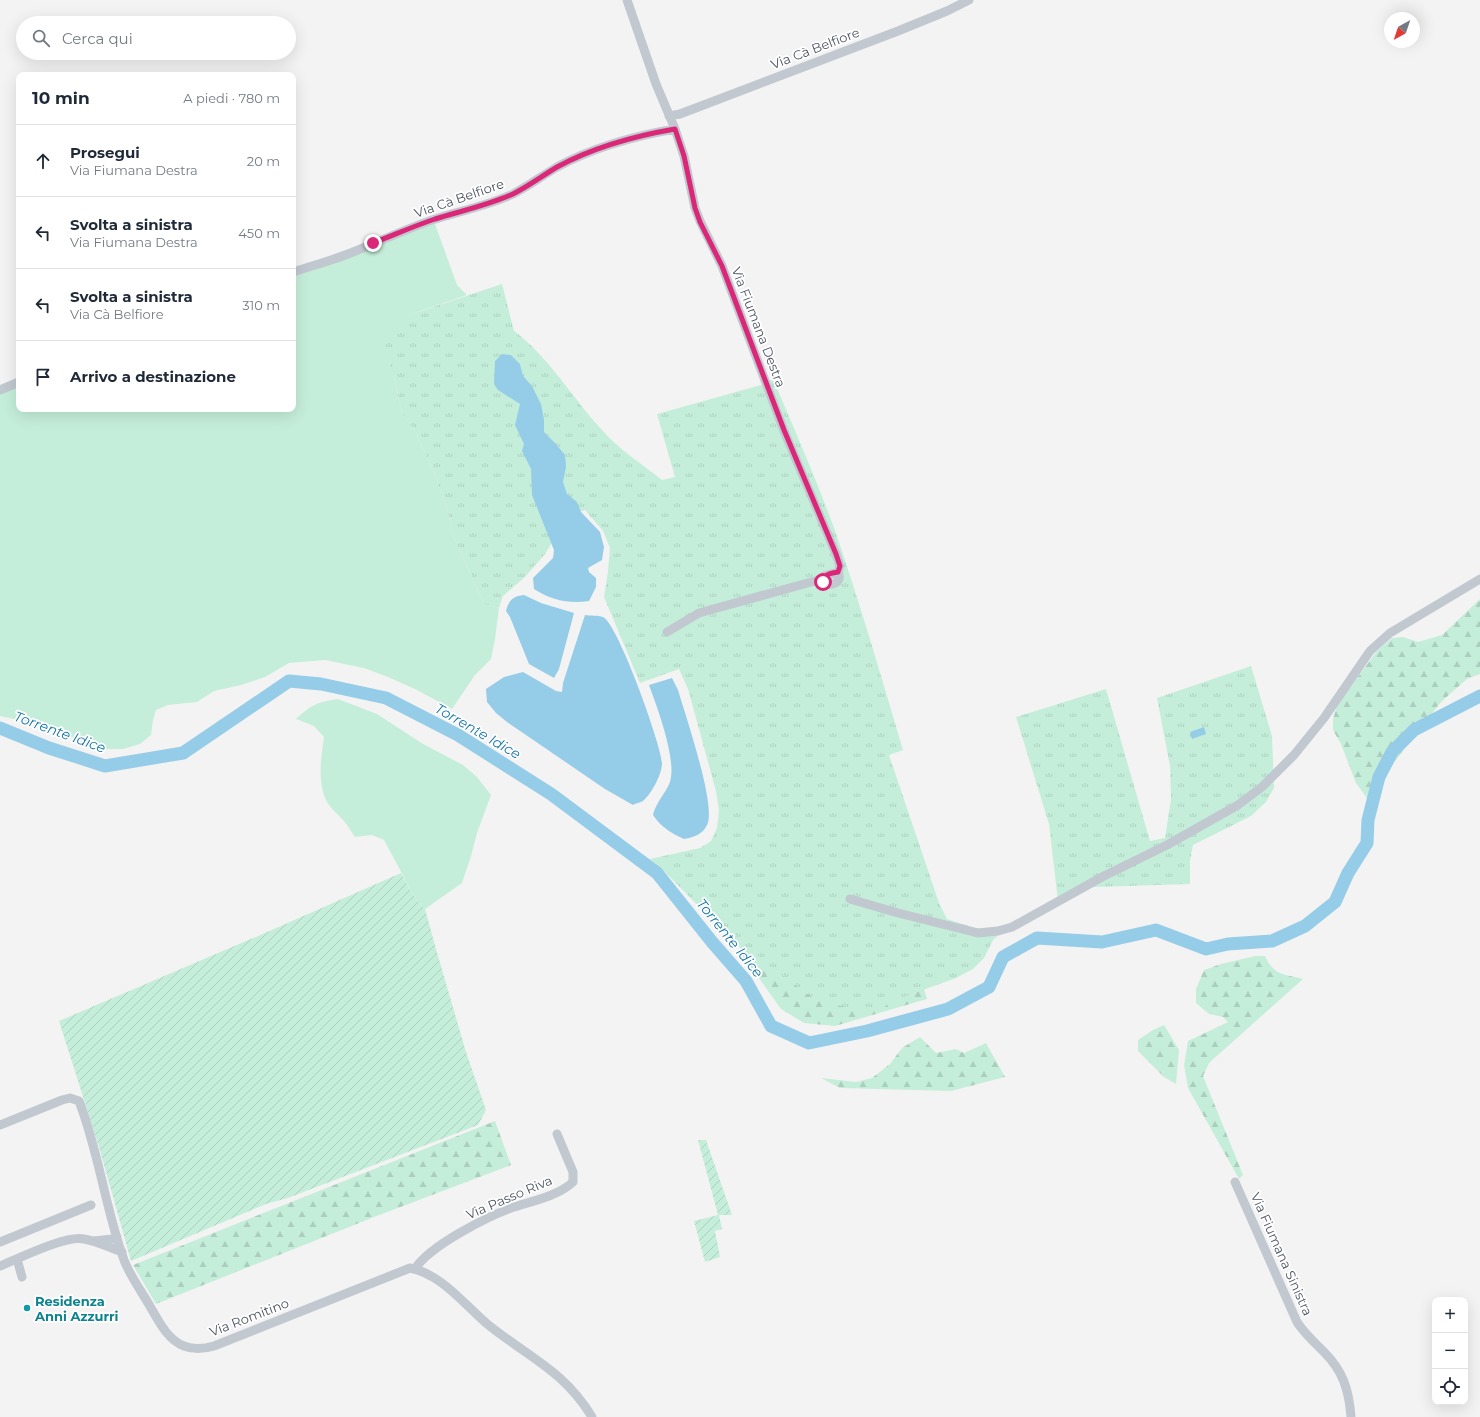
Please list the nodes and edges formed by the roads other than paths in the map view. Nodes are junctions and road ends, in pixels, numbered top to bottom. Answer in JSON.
{"nodes":[{"id":1,"x":627,"y":0,"type":"edge"},
{"id":2,"x":969,"y":0,"type":"edge"},
{"id":3,"x":669,"y":116,"type":"junction"},
{"id":4,"x":675,"y":129,"type":"junction"},
{"id":5,"x":296,"y":271,"type":"edge"},
{"id":6,"x":16,"y":383,"type":"edge"},
{"id":7,"x":0,"y":390,"type":"edge"},
{"id":8,"x":1480,"y":579,"type":"edge"},
{"id":9,"x":667,"y":632,"type":"dead end"},
{"id":10,"x":850,"y":899,"type":"dead end"},
{"id":11,"x":0,"y":1125,"type":"edge"},
{"id":12,"x":558,"y":1134,"type":"dead end"},
{"id":13,"x":1235,"y":1182,"type":"dead end"},
{"id":14,"x":91,"y":1205,"type":"dead end"},
{"id":15,"x":117,"y":1237,"type":"junction"},
{"id":16,"x":94,"y":1241,"type":"junction"},
{"id":17,"x":0,"y":1242,"type":"edge"},
{"id":18,"x":122,"y":1252,"type":"junction"},
{"id":19,"x":17,"y":1259,"type":"junction"},
{"id":20,"x":0,"y":1266,"type":"edge"},
{"id":21,"x":415,"y":1269,"type":"junction"},
{"id":22,"x":22,"y":1277,"type":"dead end"},
{"id":23,"x":592,"y":1417,"type":"edge"},
{"id":24,"x":1351,"y":1417,"type":"edge"}],
"edges":[{"from":1,"to":3,"type":"street","name":"Via Fiumana Destra"},
{"from":2,"to":3,"type":"street","name":"Via Cà Belfiore"},
{"from":3,"to":4,"type":"street","name":"Via Fiumana Destra"},
{"from":4,"to":5,"type":"street","name":"Via Cà Belfiore"},
{"from":4,"to":9,"type":"street","name":"Via Fiumana Destra"},
{"from":6,"to":7,"type":"street"},
{"from":8,"to":10,"type":"street"},
{"from":11,"to":15,"type":"street","name":"Via Romitino"},
{"from":12,"to":21,"type":"street","name":"Via Passo Riva"},
{"from":13,"to":24,"type":"street","name":"Via Fiumana Sinistra"},
{"from":14,"to":17,"type":"street"},
{"from":15,"to":16,"type":"street"},
{"from":15,"to":18,"type":"street","name":"Via Romitino"},
{"from":16,"to":18,"type":"street"},
{"from":16,"to":19,"type":"street"},
{"from":18,"to":21,"type":"street","name":"Via Romitino"},
{"from":19,"to":20,"type":"street"},
{"from":19,"to":22,"type":"street"},
{"from":21,"to":23,"type":"street"}]}
